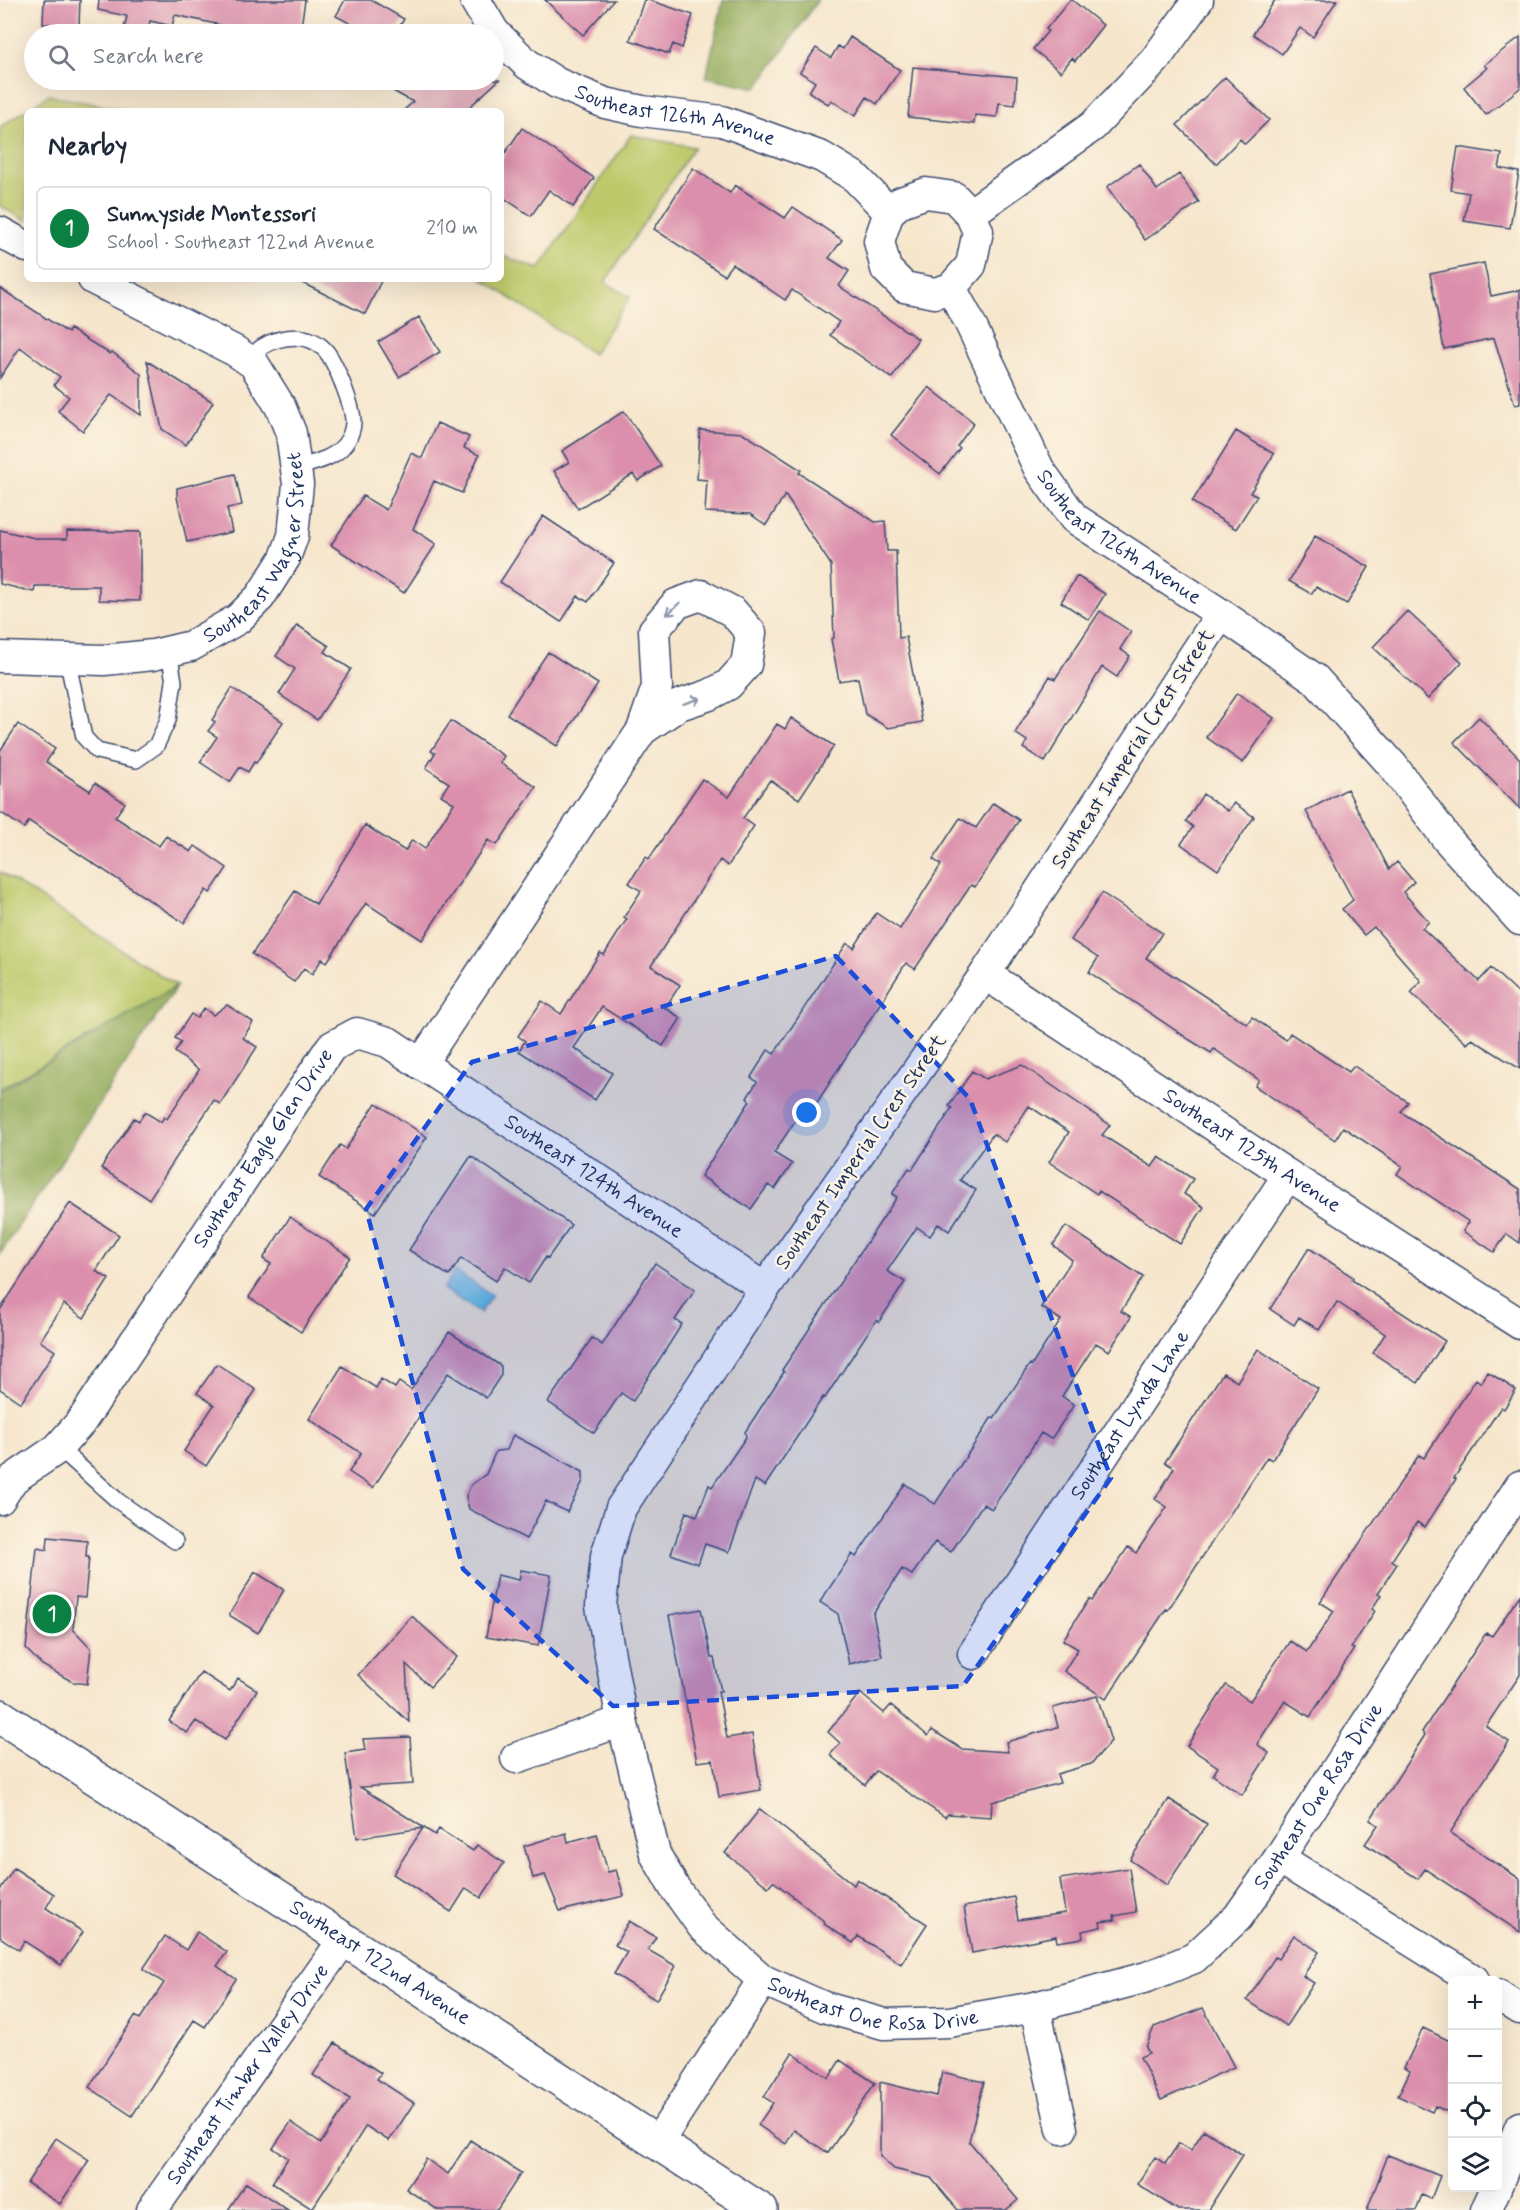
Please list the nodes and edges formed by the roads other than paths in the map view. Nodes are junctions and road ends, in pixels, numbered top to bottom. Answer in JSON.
{"nodes":[{"id":1,"x":475,"y":0,"type":"edge"},
{"id":2,"x":1198,"y":0,"type":"edge"},
{"id":3,"x":489,"y":24,"type":"edge"},
{"id":4,"x":504,"y":42,"type":"edge"},
{"id":5,"x":889,"y":212,"type":"junction"},
{"id":6,"x":970,"y":214,"type":"junction"},
{"id":7,"x":0,"y":232,"type":"edge"},
{"id":8,"x":24,"y":245,"type":"edge"},
{"id":9,"x":99,"y":282,"type":"edge"},
{"id":10,"x":951,"y":288,"type":"junction"},
{"id":11,"x":250,"y":361,"type":"junction"},
{"id":12,"x":296,"y":468,"type":"junction"},
{"id":13,"x":1221,"y":614,"type":"junction"},
{"id":14,"x":169,"y":651,"type":"junction"},
{"id":15,"x":0,"y":657,"type":"edge"},
{"id":16,"x":67,"y":659,"type":"junction"},
{"id":17,"x":642,"y":730,"type":"junction"},
{"id":18,"x":1520,"y":920,"type":"edge"},
{"id":19,"x":985,"y":974,"type":"junction"},
{"id":20,"x":422,"y":1064,"type":"junction"},
{"id":21,"x":1288,"y":1175,"type":"junction"},
{"id":22,"x":765,"y":1288,"type":"junction"},
{"id":23,"x":1520,"y":1324,"type":"edge"},
{"id":24,"x":58,"y":1447,"type":"junction"},
{"id":25,"x":1520,"y":1486,"type":"edge"},
{"id":26,"x":0,"y":1498,"type":"edge"},
{"id":27,"x":175,"y":1541,"type":"dead end"},
{"id":28,"x":973,"y":1654,"type":"dead end"},
{"id":29,"x":0,"y":1716,"type":"edge"},
{"id":30,"x":622,"y":1721,"type":"junction"},
{"id":31,"x":516,"y":1758,"type":"dead end"},
{"id":32,"x":1279,"y":1858,"type":"junction"},
{"id":33,"x":344,"y":1939,"type":"junction"},
{"id":34,"x":1468,"y":1976,"type":"edge"},
{"id":35,"x":763,"y":1980,"type":"junction"},
{"id":36,"x":1502,"y":1998,"type":"edge"},
{"id":37,"x":1035,"y":2007,"type":"junction"},
{"id":38,"x":1520,"y":2009,"type":"edge"},
{"id":39,"x":1520,"y":2127,"type":"edge"},
{"id":40,"x":1062,"y":2129,"type":"dead end"},
{"id":41,"x":658,"y":2142,"type":"junction"},
{"id":42,"x":1502,"y":2170,"type":"edge"},
{"id":43,"x":1494,"y":2192,"type":"edge"},
{"id":44,"x":152,"y":2210,"type":"edge"},
{"id":45,"x":760,"y":2210,"type":"edge"},
{"id":46,"x":1486,"y":2210,"type":"edge"}],
"edges":[{"from":1,"to":3,"type":"street","name":"Southeast 126th Avenue"},
{"from":2,"to":6,"type":"street"},
{"from":4,"to":5,"type":"street","name":"Southeast 126th Avenue"},
{"from":5,"to":6,"type":"street"},
{"from":5,"to":10,"type":"street"},
{"from":6,"to":10,"type":"street"},
{"from":7,"to":8,"type":"street"},
{"from":9,"to":11,"type":"street","name":"Southeast Wagner Street"},
{"from":10,"to":13,"type":"street","name":"Southeast 126th Avenue"},
{"from":11,"to":12,"type":"street","name":"Southeast Wagner Street"},
{"from":11,"to":12,"type":"lane"},
{"from":12,"to":14,"type":"street","name":"Southeast Wagner Street"},
{"from":13,"to":18,"type":"street","name":"Southeast 126th Avenue"},
{"from":13,"to":19,"type":"street","name":"Southeast Imperial Crest Street"},
{"from":14,"to":16,"type":"street","name":"Southeast Wagner Street"},
{"from":14,"to":16,"type":"lane"},
{"from":15,"to":16,"type":"street","name":"Southeast Wagner Street"},
{"from":17,"to":17,"type":"street","one_way":true},
{"from":17,"to":20,"type":"street"},
{"from":19,"to":21,"type":"street","name":"Southeast 125th Avenue"},
{"from":19,"to":22,"type":"street","name":"Southeast Imperial Crest Street"},
{"from":20,"to":22,"type":"street","name":"Southeast 124th Avenue"},
{"from":20,"to":24,"type":"street","name":"Southeast Eagle Glen Drive"},
{"from":21,"to":23,"type":"street","name":"Southeast 125th Avenue"},
{"from":21,"to":28,"type":"street","name":"Southeast Lynda Lane"},
{"from":22,"to":30,"type":"street","name":"Southeast Imperial Crest Street"},
{"from":24,"to":26,"type":"street","name":"Southeast Eagle Glen Drive"},
{"from":24,"to":27,"type":"lane"},
{"from":25,"to":32,"type":"street","name":"Southeast One Rosa Drive"},
{"from":29,"to":33,"type":"main road","name":"Southeast 122nd Avenue"},
{"from":30,"to":31,"type":"street"},
{"from":30,"to":35,"type":"street","name":"Southeast Imperial Crest Street"},
{"from":32,"to":34,"type":"street"},
{"from":32,"to":37,"type":"street","name":"Southeast One Rosa Drive"},
{"from":33,"to":41,"type":"main road","name":"Southeast 122nd Avenue"},
{"from":33,"to":44,"type":"street","name":"Southeast Timber Valley Drive"},
{"from":35,"to":37,"type":"street","name":"Southeast One Rosa Drive"},
{"from":35,"to":41,"type":"street","name":"Southeast One Rosa Drive"},
{"from":36,"to":38,"type":"street"},
{"from":37,"to":40,"type":"street"},
{"from":39,"to":42,"type":"street"},
{"from":41,"to":45,"type":"main road","name":"Southeast 122nd Avenue"},
{"from":43,"to":46,"type":"street"}]}
